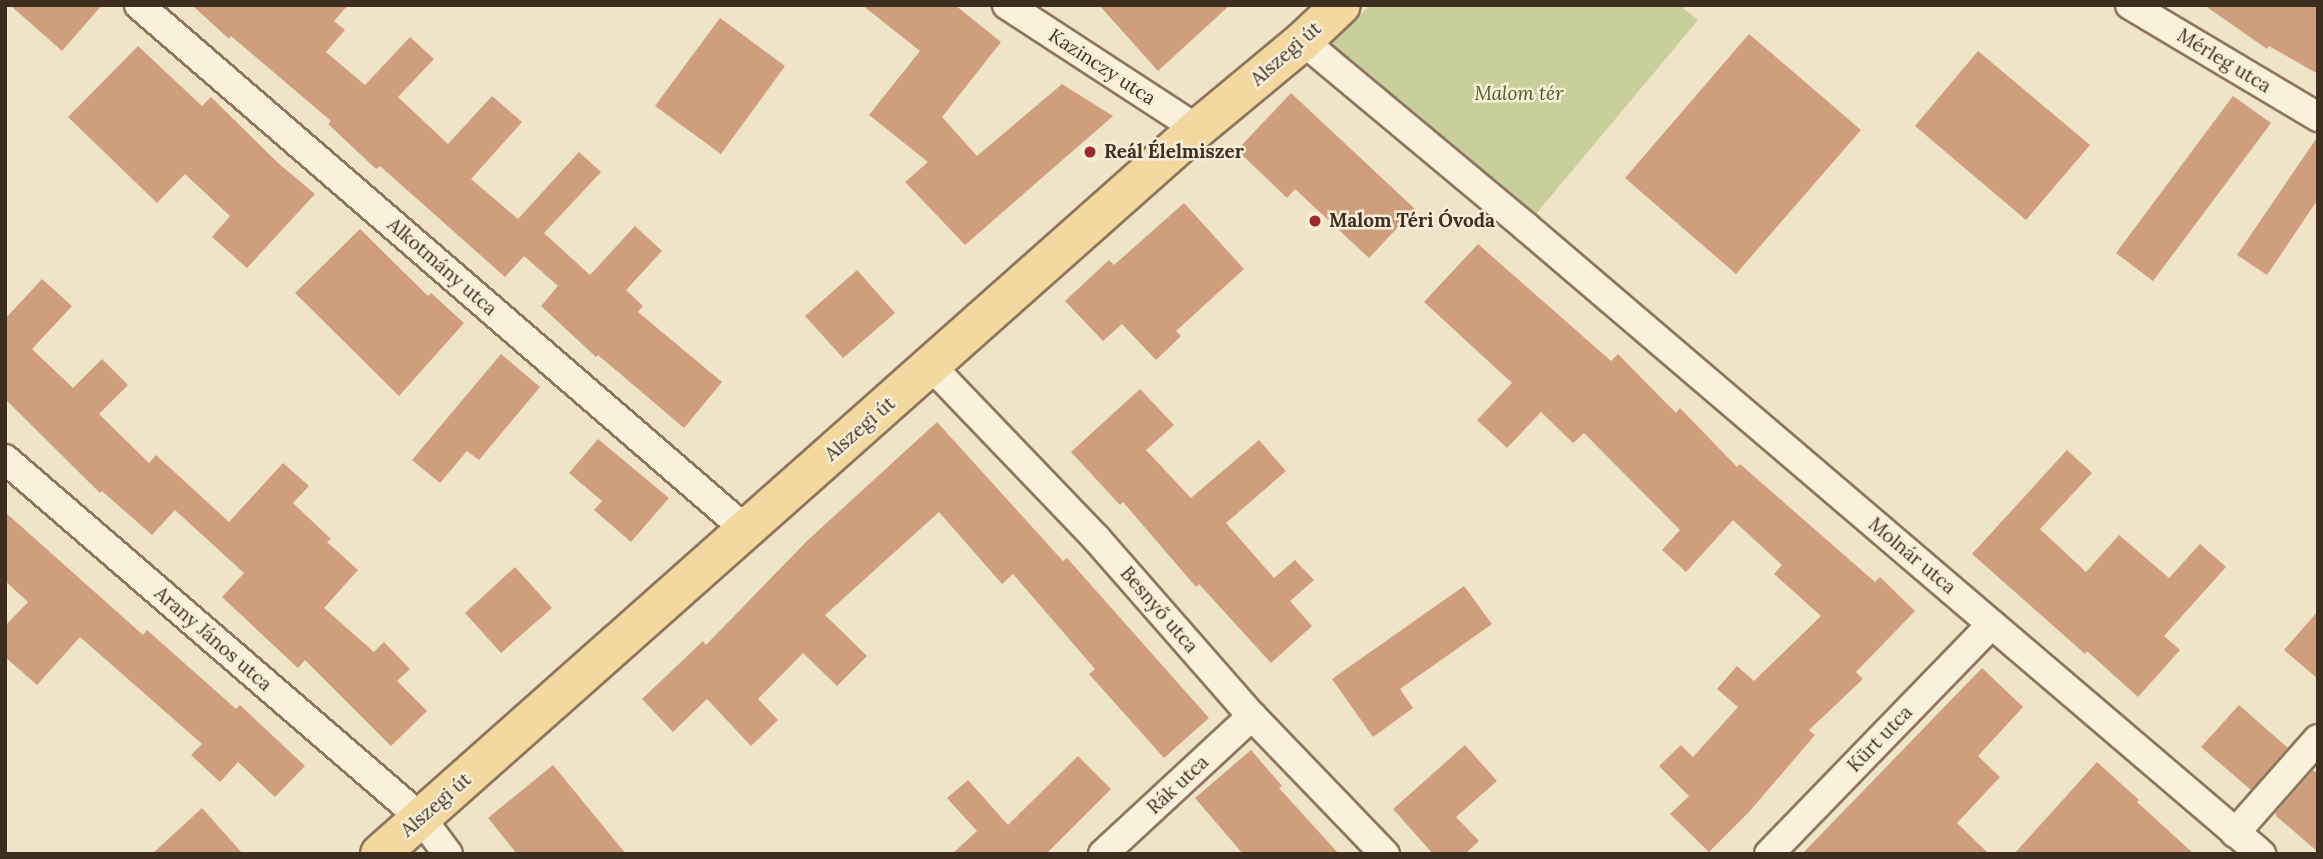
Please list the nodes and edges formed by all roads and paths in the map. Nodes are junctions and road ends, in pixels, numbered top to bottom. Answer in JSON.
{"nodes":[{"id":1,"x":139,"y":5,"type":"edge"},
{"id":2,"x":1007,"y":5,"type":"edge"},
{"id":3,"x":1341,"y":5,"type":"edge"},
{"id":4,"x":2130,"y":5,"type":"edge"},
{"id":5,"x":1303,"y":41,"type":"junction"},
{"id":6,"x":2318,"y":117,"type":"edge"},
{"id":7,"x":1197,"y":129,"type":"junction"},
{"id":8,"x":932,"y":367,"type":"junction"},
{"id":9,"x":5,"y":459,"type":"edge"},
{"id":10,"x":745,"y":529,"type":"junction"},
{"id":11,"x":1992,"y":624,"type":"junction"},
{"id":12,"x":1252,"y":716,"type":"junction"},
{"id":13,"x":2318,"y":739,"type":"edge"},
{"id":14,"x":421,"y":818,"type":"junction"},
{"id":15,"x":2235,"y":833,"type":"junction"},
{"id":16,"x":380,"y":854,"type":"edge"},
{"id":17,"x":448,"y":854,"type":"edge"},
{"id":18,"x":1102,"y":854,"type":"edge"},
{"id":19,"x":1385,"y":854,"type":"edge"},
{"id":20,"x":1769,"y":854,"type":"edge"},
{"id":21,"x":2261,"y":854,"type":"edge"}],
"edges":[{"from":1,"to":10,"type":"street","name":"Alkotmány utca"},
{"from":2,"to":7,"type":"street","name":"Kazinczy utca"},
{"from":3,"to":5,"type":"main road","name":"Alszegi út"},
{"from":4,"to":6,"type":"street","name":"Mérleg utca"},
{"from":5,"to":7,"type":"main road","name":"Alszegi út"},
{"from":5,"to":11,"type":"street","name":"Molnár utca"},
{"from":7,"to":8,"type":"main road","name":"Alszegi út"},
{"from":8,"to":10,"type":"main road","name":"Alszegi út"},
{"from":8,"to":12,"type":"street","name":"Besnyő utca"},
{"from":9,"to":14,"type":"street","name":"Arany János utca"},
{"from":10,"to":14,"type":"main road","name":"Alszegi út"},
{"from":11,"to":15,"type":"street","name":"Molnár utca"},
{"from":11,"to":20,"type":"street","name":"Kürt utca"},
{"from":12,"to":18,"type":"street","name":"Rák utca"},
{"from":12,"to":19,"type":"street","name":"Besnyő utca"},
{"from":13,"to":15,"type":"street"},
{"from":14,"to":16,"type":"main road","name":"Alszegi út"},
{"from":14,"to":17,"type":"street","name":"Arany János utca"},
{"from":15,"to":21,"type":"street","name":"Molnár utca"}]}
